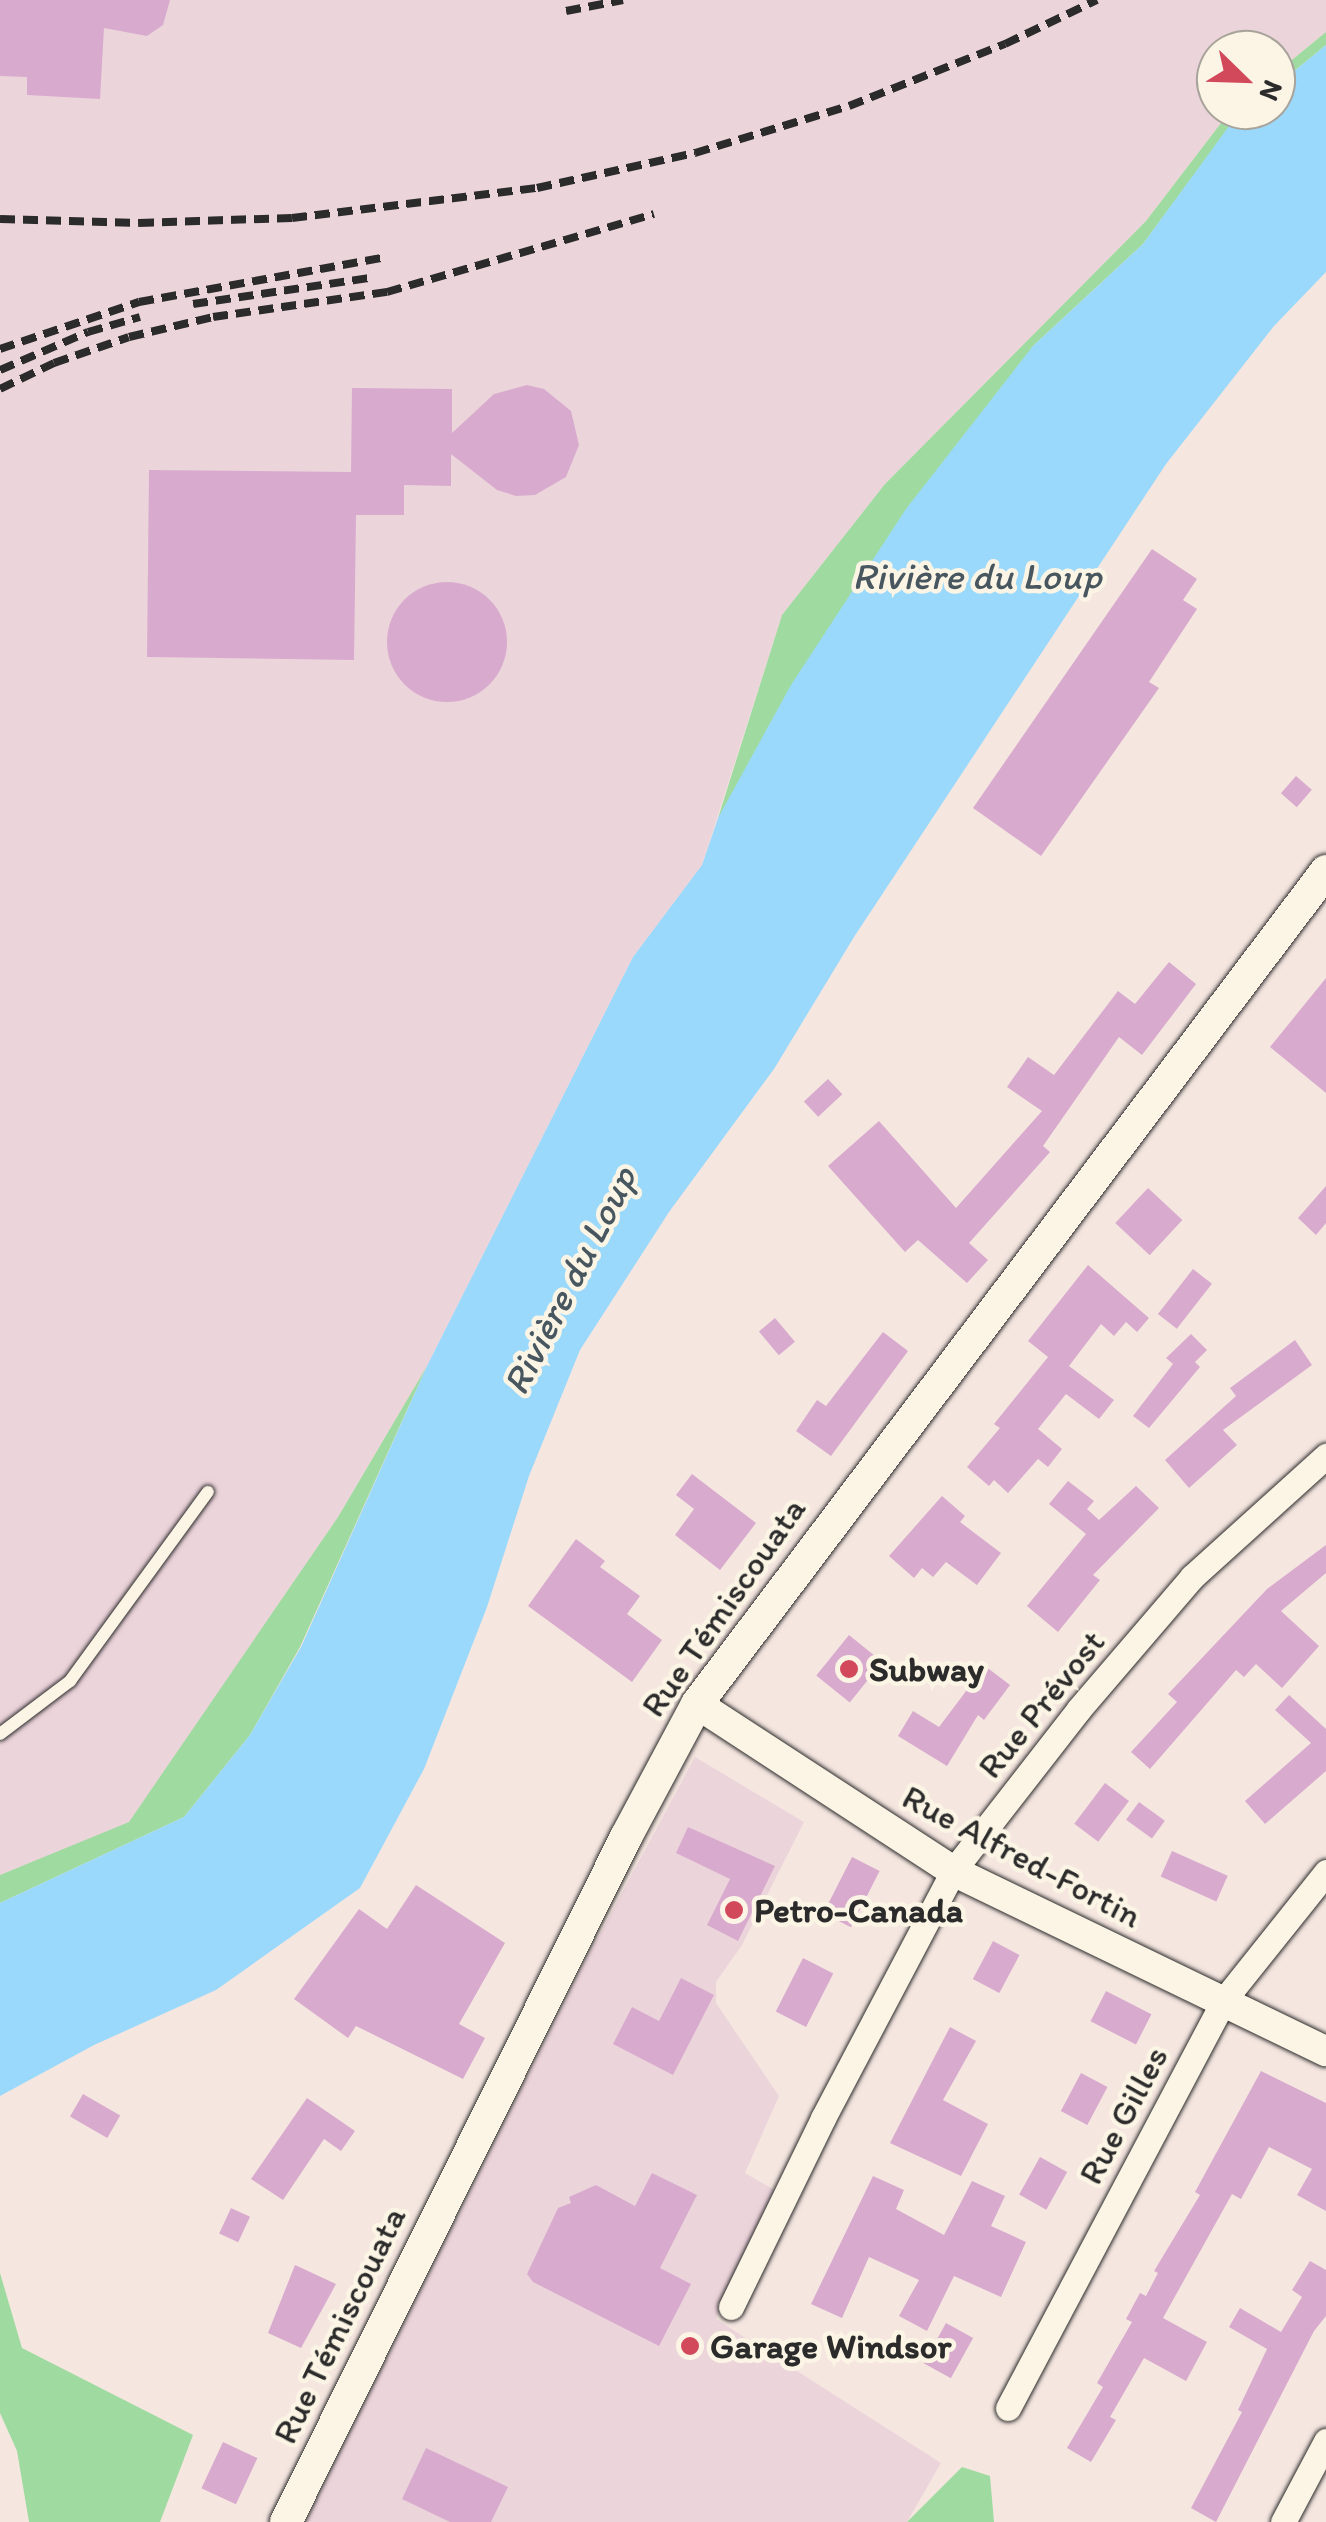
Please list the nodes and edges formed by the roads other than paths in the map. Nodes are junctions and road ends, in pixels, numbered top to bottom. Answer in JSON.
{"nodes":[{"id":1,"x":1326,"y":871,"type":"edge"},
{"id":2,"x":1326,"y":1456,"type":"edge"},
{"id":3,"x":208,"y":1492,"type":"dead end"},
{"id":4,"x":697,"y":1704,"type":"junction"},
{"id":5,"x":0,"y":1734,"type":"edge"},
{"id":6,"x":953,"y":1870,"type":"junction"},
{"id":7,"x":1326,"y":1872,"type":"edge"},
{"id":8,"x":1224,"y":2000,"type":"junction"},
{"id":9,"x":1326,"y":2051,"type":"edge"},
{"id":10,"x":731,"y":2307,"type":"dead end"},
{"id":11,"x":1008,"y":2408,"type":"dead end"},
{"id":12,"x":1326,"y":2442,"type":"edge"},
{"id":13,"x":286,"y":2522,"type":"edge"},
{"id":14,"x":1283,"y":2522,"type":"edge"}],
"edges":[{"from":1,"to":4,"type":"main road","name":"Rue Témiscouata"},
{"from":2,"to":6,"type":"street","name":"Rue Prévost"},
{"from":3,"to":5,"type":"lane"},
{"from":4,"to":6,"type":"street","name":"Rue Alfred-Fortin"},
{"from":4,"to":13,"type":"main road","name":"Rue Témiscouata"},
{"from":6,"to":8,"type":"street","name":"Rue Alfred-Fortin"},
{"from":6,"to":10,"type":"street","name":"Rue Prévost"},
{"from":7,"to":8,"type":"street","name":"Rue Gilles"},
{"from":8,"to":9,"type":"street","name":"Rue Alfred-Fortin"},
{"from":8,"to":11,"type":"street","name":"Rue Gilles"},
{"from":12,"to":14,"type":"street"}]}
